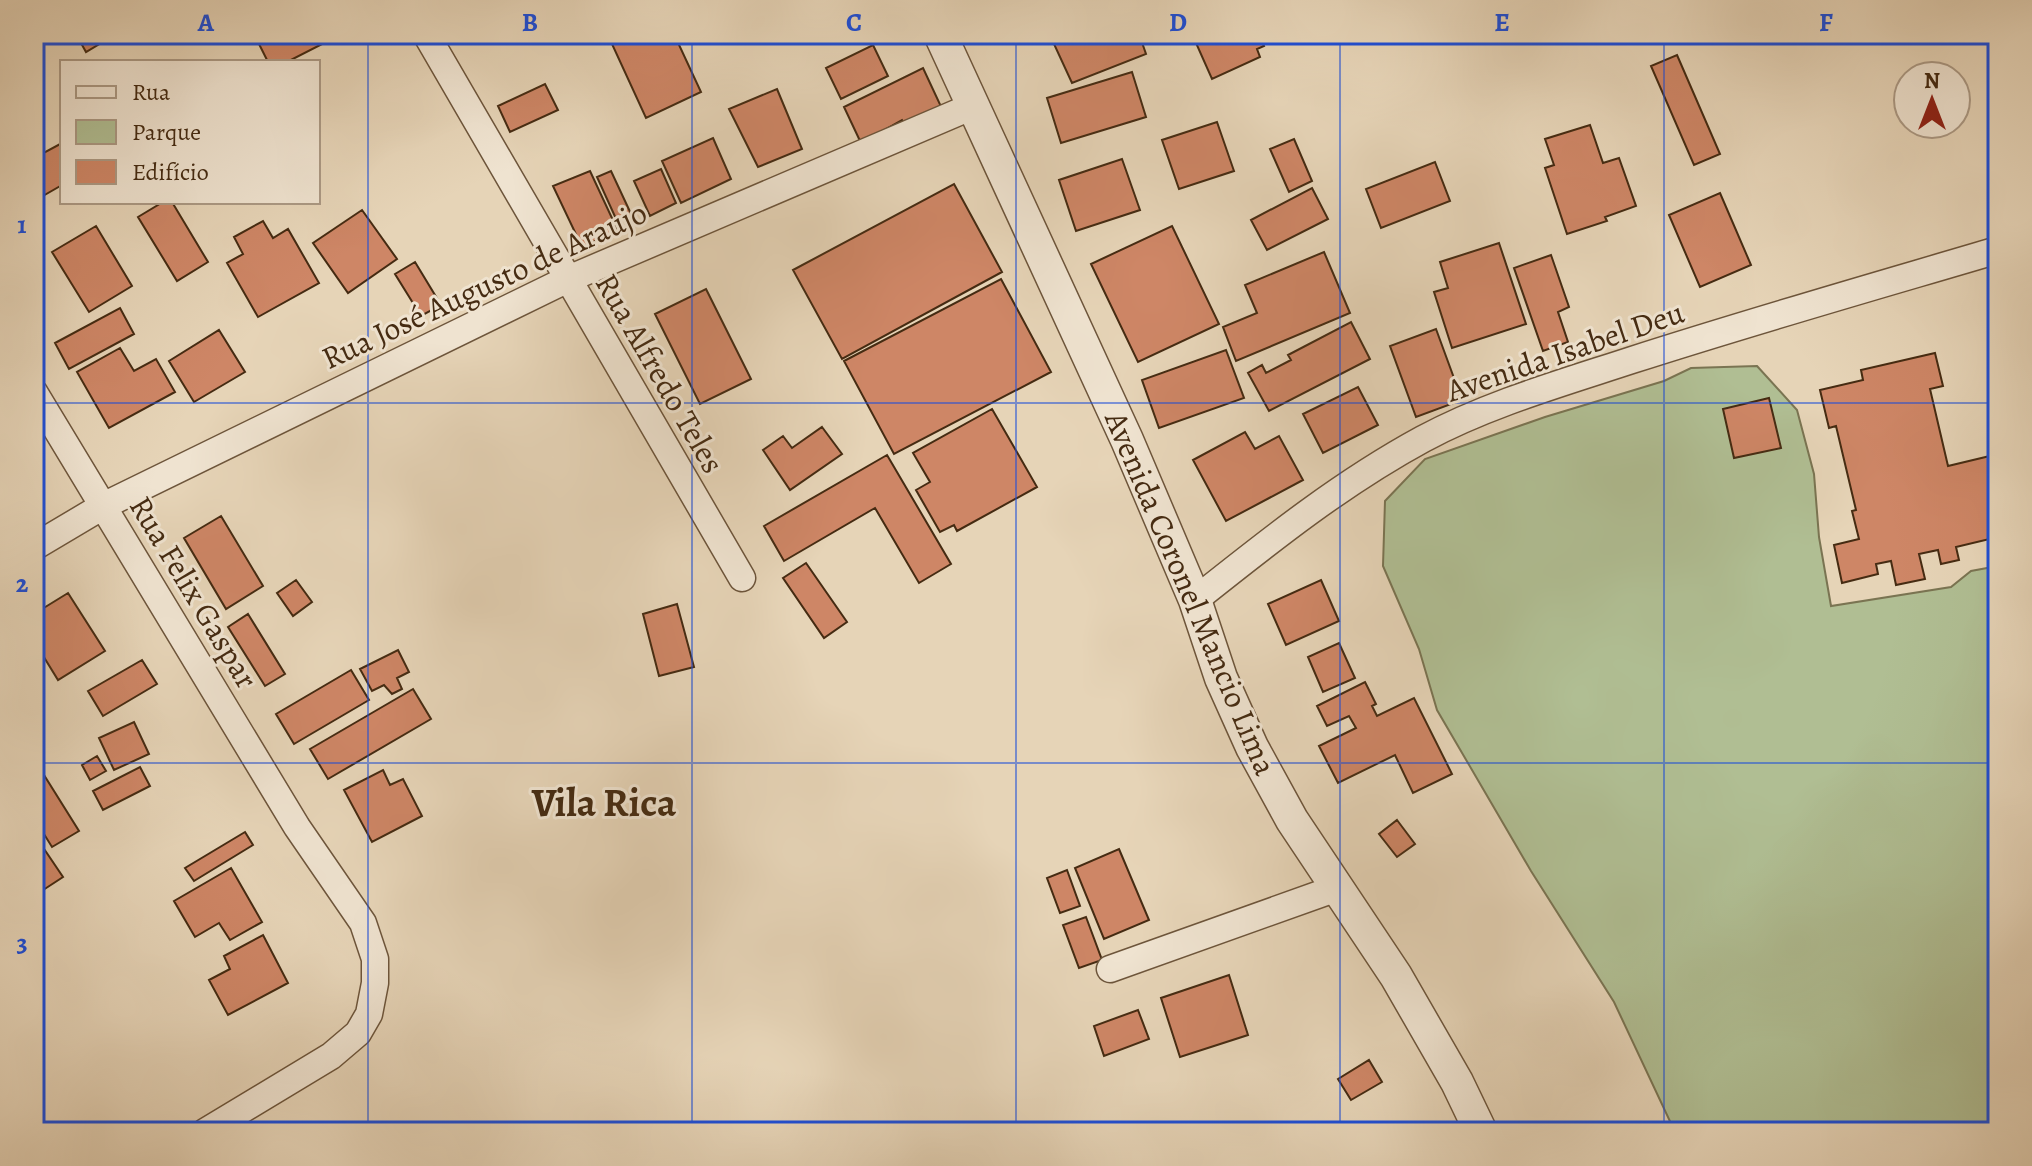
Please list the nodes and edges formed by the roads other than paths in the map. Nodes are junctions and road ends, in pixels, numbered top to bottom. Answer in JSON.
{"nodes":[{"id":1,"x":426,"y":34,"type":"edge"},
{"id":2,"x":940,"y":34,"type":"edge"},
{"id":3,"x":973,"y":106,"type":"junction"},
{"id":4,"x":1998,"y":250,"type":"edge"},
{"id":5,"x":566,"y":280,"type":"junction"},
{"id":6,"x":34,"y":392,"type":"edge"},
{"id":7,"x":103,"y":506,"type":"junction"},
{"id":8,"x":34,"y":547,"type":"edge"},
{"id":9,"x":742,"y":578,"type":"dead end"},
{"id":10,"x":1195,"y":600,"type":"junction"},
{"id":11,"x":1337,"y":888,"type":"junction"},
{"id":12,"x":1110,"y":969,"type":"dead end"},
{"id":13,"x":205,"y":1132,"type":"edge"},
{"id":14,"x":1481,"y":1132,"type":"edge"}],
"edges":[{"from":1,"to":5,"type":"street","name":"Rua Alfredo Teles"},
{"from":2,"to":3,"type":"street","name":"Avenida Coronel Mancio Lima"},
{"from":3,"to":5,"type":"street","name":"Rua José Augusto de Araujo"},
{"from":3,"to":10,"type":"street","name":"Avenida Coronel Mancio Lima"},
{"from":4,"to":10,"type":"street","name":"Avenida Isabel Deu"},
{"from":5,"to":7,"type":"street","name":"Rua José Augusto de Araujo"},
{"from":5,"to":9,"type":"street","name":"Rua Alfredo Teles"},
{"from":6,"to":7,"type":"street","name":"Rua Felix Gaspar"},
{"from":7,"to":8,"type":"street","name":"Rua José Augusto de Araujo"},
{"from":7,"to":13,"type":"street","name":"Rua Felix Gaspar"},
{"from":10,"to":11,"type":"street","name":"Avenida Coronel Mancio Lima"},
{"from":11,"to":12,"type":"street"},
{"from":11,"to":14,"type":"street","name":"Avenida Coronel Mancio Lima"}]}
